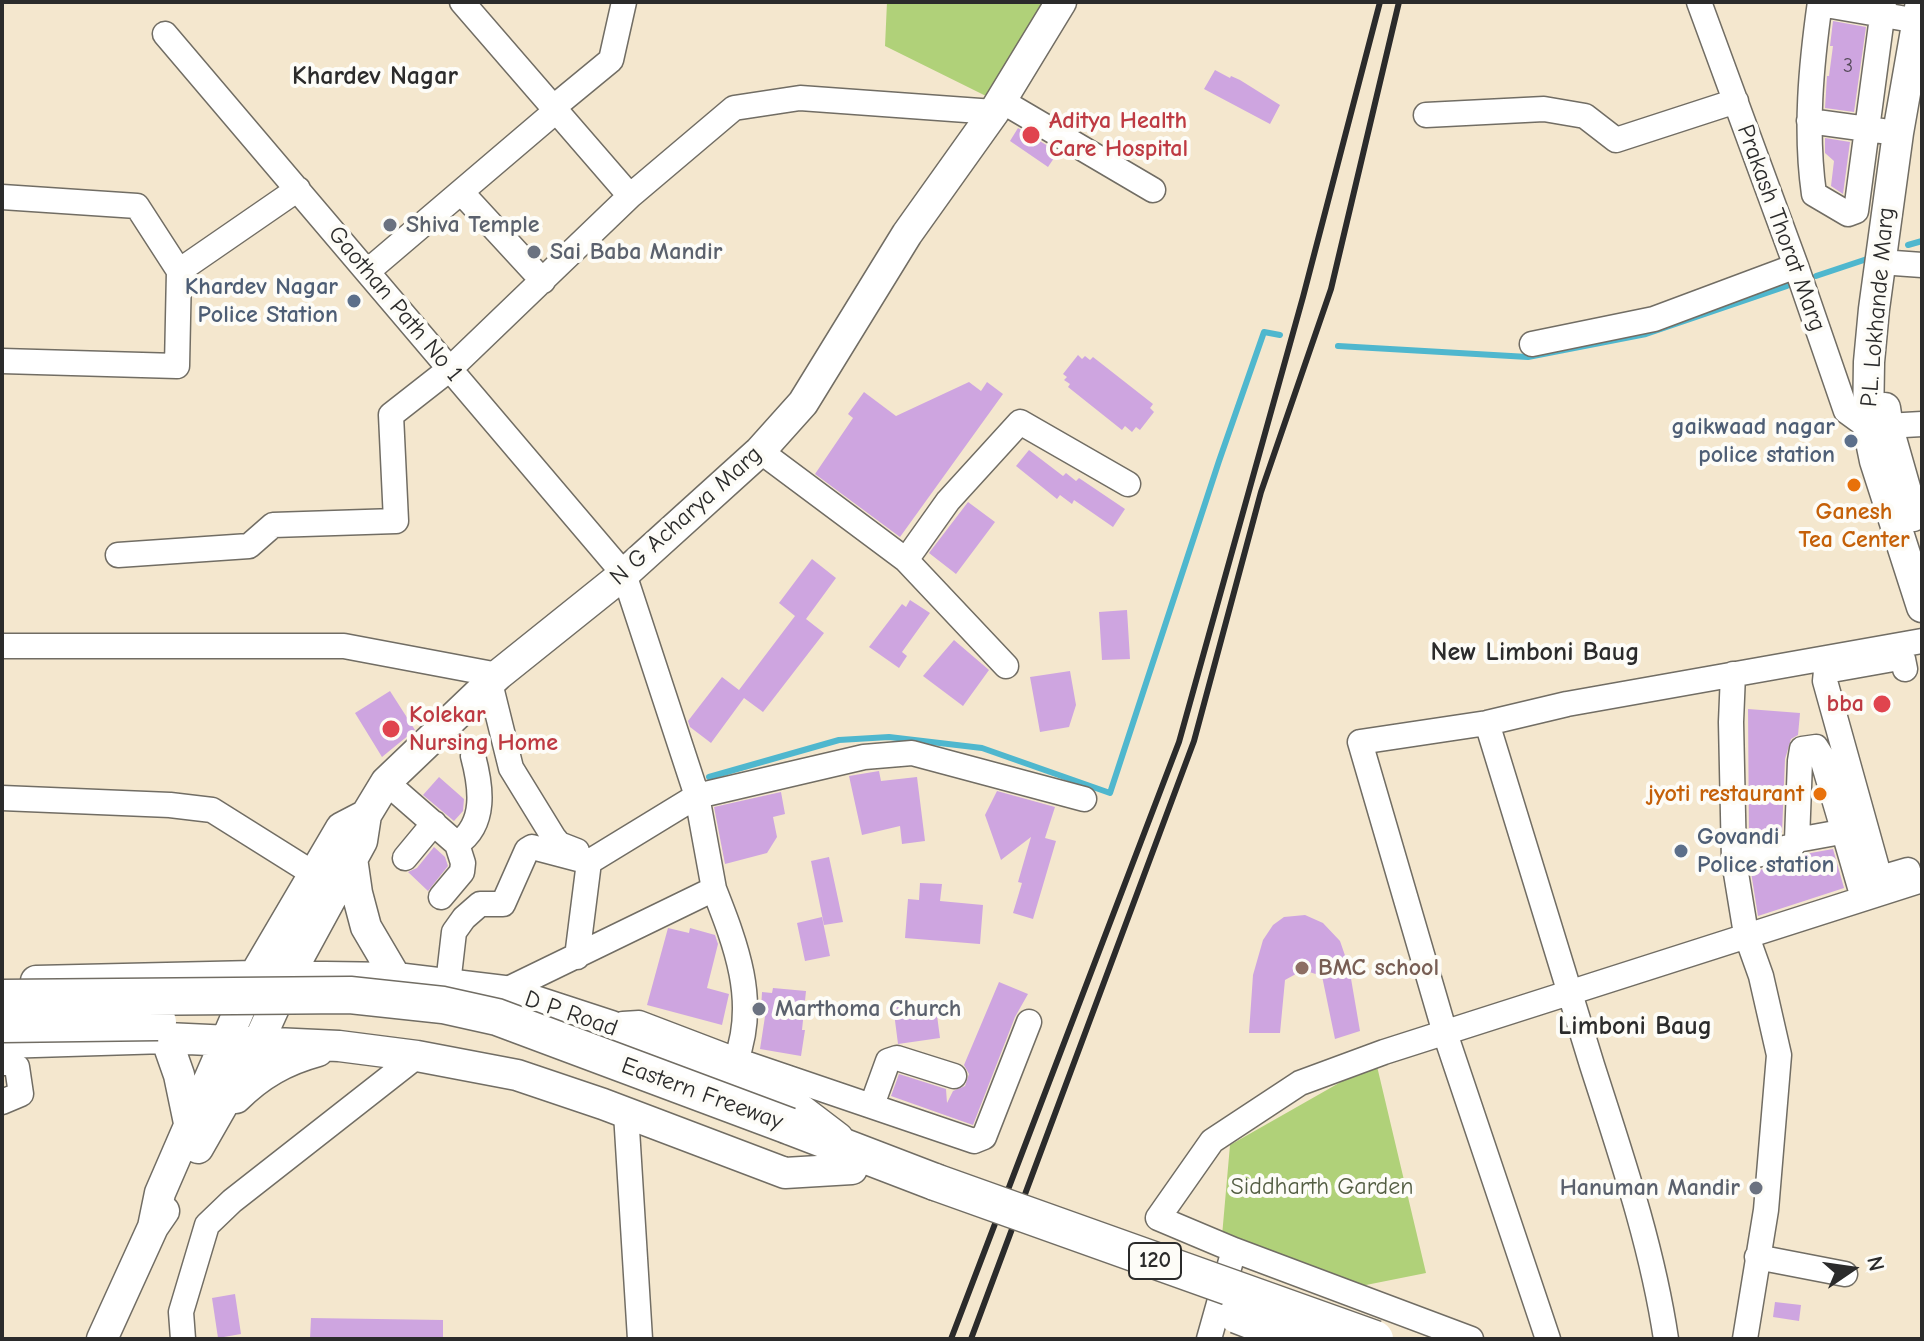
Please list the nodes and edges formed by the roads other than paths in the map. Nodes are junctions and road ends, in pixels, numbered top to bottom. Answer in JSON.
{"nodes":[{"id":1,"x":462,"y":2,"type":"edge"},
{"id":2,"x":624,"y":2,"type":"edge"},
{"id":3,"x":1061,"y":2,"type":"edge"},
{"id":4,"x":1699,"y":2,"type":"edge"},
{"id":5,"x":1820,"y":3,"type":"edge"},
{"id":6,"x":1883,"y":8,"type":"edge"},
{"id":7,"x":1919,"y":12,"type":"edge"},
{"id":8,"x":165,"y":34,"type":"dead end"},
{"id":9,"x":1918,"y":82,"type":"edge"},
{"id":10,"x":1736,"y":101,"type":"junction"},
{"id":11,"x":558,"y":106,"type":"junction"},
{"id":12,"x":997,"y":106,"type":"junction"},
{"id":13,"x":1426,"y":115,"type":"dead end"},
{"id":14,"x":1809,"y":121,"type":"junction"},
{"id":15,"x":1868,"y":129,"type":"junction"},
{"id":16,"x":1898,"y":133,"type":"junction"},
{"id":17,"x":298,"y":189,"type":"junction"},
{"id":18,"x":1153,"y":190,"type":"dead end"},
{"id":19,"x":461,"y":192,"type":"junction"},
{"id":20,"x":630,"y":196,"type":"junction"},
{"id":21,"x":2,"y":197,"type":"edge"},
{"id":22,"x":1899,"y":263,"type":"edge"},
{"id":23,"x":1796,"y":266,"type":"junction"},
{"id":24,"x":179,"y":271,"type":"junction"},
{"id":25,"x":368,"y":271,"type":"junction"},
{"id":26,"x":543,"y":281,"type":"junction"},
{"id":27,"x":1532,"y":344,"type":"dead end"},
{"id":28,"x":2,"y":361,"type":"edge"},
{"id":29,"x":451,"y":368,"type":"junction"},
{"id":30,"x":1922,"y":424,"type":"edge"},
{"id":31,"x":1878,"y":427,"type":"junction"},
{"id":32,"x":760,"y":451,"type":"junction"},
{"id":33,"x":1128,"y":484,"type":"dead end"},
{"id":34,"x":1922,"y":546,"type":"edge"},
{"id":35,"x":118,"y":555,"type":"dead end"},
{"id":36,"x":906,"y":560,"type":"junction"},
{"id":37,"x":624,"y":574,"type":"junction"},
{"id":38,"x":1922,"y":607,"type":"edge"},
{"id":39,"x":1922,"y":641,"type":"edge"},
{"id":40,"x":2,"y":646,"type":"edge"},
{"id":41,"x":1006,"y":666,"type":"dead end"},
{"id":42,"x":1904,"y":669,"type":"edge"},
{"id":43,"x":1794,"y":671,"type":"junction"},
{"id":44,"x":1733,"y":674,"type":"junction"},
{"id":45,"x":494,"y":679,"type":"junction"},
{"id":46,"x":1744,"y":706,"type":"dead end"},
{"id":47,"x":1487,"y":723,"type":"junction"},
{"id":48,"x":473,"y":756,"type":"dead end"},
{"id":49,"x":386,"y":782,"type":"junction"},
{"id":50,"x":695,"y":790,"type":"junction"},
{"id":51,"x":1833,"y":797,"type":"junction"},
{"id":52,"x":2,"y":798,"type":"edge"},
{"id":53,"x":1084,"y":799,"type":"dead end"},
{"id":54,"x":1798,"y":801,"type":"junction"},
{"id":55,"x":366,"y":815,"type":"junction"},
{"id":56,"x":434,"y":823,"type":"junction"},
{"id":57,"x":1845,"y":836,"type":"junction"},
{"id":58,"x":1797,"y":840,"type":"junction"},
{"id":59,"x":457,"y":844,"type":"junction"},
{"id":60,"x":352,"y":858,"type":"junction"},
{"id":61,"x":405,"y":858,"type":"dead end"},
{"id":62,"x":1734,"y":861,"type":"junction"},
{"id":63,"x":589,"y":862,"type":"junction"},
{"id":64,"x":1922,"y":865,"type":"edge"},
{"id":65,"x":314,"y":874,"type":"junction"},
{"id":66,"x":1922,"y":880,"type":"edge"},
{"id":67,"x":714,"y":889,"type":"junction"},
{"id":68,"x":441,"y":897,"type":"dead end"},
{"id":69,"x":1863,"y":898,"type":"junction"},
{"id":70,"x":1746,"y":934,"type":"junction"},
{"id":71,"x":577,"y":957,"type":"junction"},
{"id":72,"x":254,"y":976,"type":"junction"},
{"id":73,"x":288,"y":977,"type":"junction"},
{"id":74,"x":396,"y":978,"type":"junction"},
{"id":75,"x":2,"y":982,"type":"edge"},
{"id":76,"x":448,"y":984,"type":"junction"},
{"id":77,"x":504,"y":991,"type":"junction"},
{"id":78,"x":1569,"y":992,"type":"junction"},
{"id":79,"x":2,"y":998,"type":"edge"},
{"id":80,"x":1029,"y":1022,"type":"dead end"},
{"id":81,"x":2,"y":1024,"type":"edge"},
{"id":82,"x":611,"y":1026,"type":"junction"},
{"id":83,"x":1445,"y":1033,"type":"junction"},
{"id":84,"x":166,"y":1038,"type":"junction"},
{"id":85,"x":226,"y":1040,"type":"junction"},
{"id":86,"x":2,"y":1043,"type":"edge"},
{"id":87,"x":258,"y":1043,"type":"junction"},
{"id":88,"x":339,"y":1046,"type":"junction"},
{"id":89,"x":417,"y":1056,"type":"junction"},
{"id":90,"x":736,"y":1060,"type":"junction"},
{"id":91,"x":2,"y":1063,"type":"edge"},
{"id":92,"x":954,"y":1076,"type":"dead end"},
{"id":93,"x":2,"y":1102,"type":"edge"},
{"id":94,"x":872,"y":1105,"type":"junction"},
{"id":95,"x":626,"y":1113,"type":"junction"},
{"id":96,"x":198,"y":1128,"type":"junction"},
{"id":97,"x":785,"y":1136,"type":"junction"},
{"id":98,"x":855,"y":1160,"type":"junction"},
{"id":99,"x":930,"y":1190,"type":"junction"},
{"id":100,"x":1234,"y":1250,"type":"junction"},
{"id":101,"x":1763,"y":1258,"type":"junction"},
{"id":102,"x":1845,"y":1274,"type":"dead end"},
{"id":103,"x":102,"y":1339,"type":"edge"},
{"id":104,"x":183,"y":1339,"type":"edge"},
{"id":105,"x":640,"y":1339,"type":"edge"},
{"id":106,"x":1209,"y":1339,"type":"edge"},
{"id":107,"x":1299,"y":1339,"type":"edge"},
{"id":108,"x":1375,"y":1339,"type":"edge"},
{"id":109,"x":1471,"y":1339,"type":"edge"},
{"id":110,"x":1548,"y":1339,"type":"edge"},
{"id":111,"x":1666,"y":1339,"type":"edge"},
{"id":112,"x":1745,"y":1339,"type":"edge"},
{"id":113,"x":1760,"y":1339,"type":"edge"}],
"edges":[{"from":1,"to":11,"type":"street"},
{"from":2,"to":11,"type":"street"},
{"from":3,"to":12,"type":"main road","name":"N G Acharya Marg"},
{"from":4,"to":10,"type":"street","name":"Prakash Thorat Marg"},
{"from":5,"to":6,"type":"street"},
{"from":5,"to":14,"type":"street"},
{"from":6,"to":7,"type":"street"},
{"from":6,"to":15,"type":"street"},
{"from":7,"to":9,"type":"main road","name":"P.L. Lokhande Marg"},
{"from":8,"to":17,"type":"street","name":"Gaothan Path No 1"},
{"from":9,"to":16,"type":"main road","name":"P.L. Lokhande Marg"},
{"from":9,"to":22,"type":"main road","name":"P.L. Lokhande Marg"},
{"from":10,"to":13,"type":"street"},
{"from":10,"to":23,"type":"street","name":"Prakash Thorat Marg"},
{"from":11,"to":19,"type":"street"},
{"from":11,"to":20,"type":"street"},
{"from":12,"to":18,"type":"street"},
{"from":12,"to":20,"type":"street"},
{"from":12,"to":32,"type":"main road","name":"N G Acharya Marg"},
{"from":14,"to":15,"type":"street"},
{"from":14,"to":15,"type":"street"},
{"from":15,"to":16,"type":"street"},
{"from":16,"to":22,"type":"main road","name":"P.L. Lokhande Marg"},
{"from":17,"to":24,"type":"street"},
{"from":17,"to":25,"type":"street","name":"Gaothan Path No 1"},
{"from":19,"to":25,"type":"street"},
{"from":19,"to":26,"type":"street"},
{"from":20,"to":26,"type":"street"},
{"from":21,"to":24,"type":"street"},
{"from":22,"to":31,"type":"main road","name":"P.L. Lokhande Marg"},
{"from":23,"to":27,"type":"street"},
{"from":23,"to":31,"type":"street","name":"Prakash Thorat Marg"},
{"from":24,"to":28,"type":"street"},
{"from":25,"to":29,"type":"street","name":"Gaothan Path No 1"},
{"from":26,"to":29,"type":"street"},
{"from":29,"to":35,"type":"street"},
{"from":29,"to":37,"type":"street","name":"Gaothan Path No 1"},
{"from":30,"to":31,"type":"street"},
{"from":31,"to":34,"type":"main road","name":"P.L. Lokhande Marg"},
{"from":31,"to":38,"type":"main road","name":"P.L. Lokhande Marg"},
{"from":32,"to":36,"type":"street"},
{"from":32,"to":37,"type":"main road","name":"N G Acharya Marg"},
{"from":33,"to":36,"type":"street"},
{"from":36,"to":41,"type":"street"},
{"from":37,"to":45,"type":"main road","name":"N G Acharya Marg"},
{"from":37,"to":50,"type":"street"},
{"from":39,"to":43,"type":"street"},
{"from":40,"to":45,"type":"street"},
{"from":42,"to":64,"type":"street"},
{"from":43,"to":44,"type":"street"},
{"from":43,"to":46,"type":"street"},
{"from":44,"to":47,"type":"street"},
{"from":44,"to":62,"type":"street"},
{"from":45,"to":49,"type":"main road","name":"N G Acharya Marg"},
{"from":45,"to":50,"type":"street"},
{"from":47,"to":78,"type":"street"},
{"from":47,"to":83,"type":"street"},
{"from":48,"to":59,"type":"street"},
{"from":49,"to":55,"type":"main road","name":"N G Acharya Marg"},
{"from":49,"to":56,"type":"street"},
{"from":50,"to":53,"type":"street"},
{"from":50,"to":63,"type":"street"},
{"from":50,"to":67,"type":"street"},
{"from":51,"to":54,"type":"street"},
{"from":51,"to":54,"type":"street"},
{"from":51,"to":57,"type":"street"},
{"from":52,"to":65,"type":"street"},
{"from":54,"to":58,"type":"street"},
{"from":55,"to":60,"type":"main road"},
{"from":55,"to":65,"type":"main road","name":"N G Acharya Marg"},
{"from":56,"to":59,"type":"street"},
{"from":56,"to":61,"type":"street"},
{"from":57,"to":58,"type":"street"},
{"from":57,"to":69,"type":"street"},
{"from":58,"to":62,"type":"street"},
{"from":59,"to":68,"type":"street"},
{"from":60,"to":73,"type":"main road"},
{"from":60,"to":74,"type":"main road"},
{"from":62,"to":70,"type":"street"},
{"from":63,"to":71,"type":"street"},
{"from":63,"to":76,"type":"street"},
{"from":65,"to":72,"type":"main road","name":"N G Acharya Marg"},
{"from":66,"to":69,"type":"street"},
{"from":67,"to":71,"type":"street"},
{"from":67,"to":90,"type":"street"},
{"from":69,"to":70,"type":"street"},
{"from":70,"to":78,"type":"street"},
{"from":70,"to":101,"type":"street"},
{"from":71,"to":77,"type":"street"},
{"from":72,"to":73,"type":"main road","name":"D P Road"},
{"from":72,"to":75,"type":"main road","name":"D P Road"},
{"from":72,"to":85,"type":"main road","name":"N G Acharya Marg"},
{"from":73,"to":74,"type":"main road","name":"D P Road"},
{"from":73,"to":87,"type":"main road"},
{"from":74,"to":76,"type":"main road","name":"D P Road"},
{"from":76,"to":77,"type":"main road","name":"D P Road"},
{"from":77,"to":82,"type":"main road","name":"D P Road"},
{"from":78,"to":83,"type":"street"},
{"from":78,"to":111,"type":"street"},
{"from":79,"to":97,"type":"highway","name":"Eastern Freeway","bridge":true},
{"from":80,"to":94,"type":"street"},
{"from":81,"to":97,"type":"highway","name":"Eastern Freeway","bridge":true},
{"from":82,"to":90,"type":"street"},
{"from":82,"to":98,"type":"main road","name":"D P Road"},
{"from":83,"to":100,"type":"street"},
{"from":83,"to":110,"type":"street"},
{"from":84,"to":85,"type":"main road"},
{"from":84,"to":86,"type":"main road"},
{"from":84,"to":96,"type":"main road"},
{"from":85,"to":87,"type":"main road"},
{"from":85,"to":96,"type":"main road","name":"N G Acharya Marg"},
{"from":87,"to":88,"type":"main road"},
{"from":87,"to":96,"type":"main road"},
{"from":88,"to":89,"type":"main road"},
{"from":88,"to":96,"type":"main road"},
{"from":89,"to":95,"type":"main road"},
{"from":89,"to":104,"type":"street"},
{"from":90,"to":94,"type":"street"},
{"from":91,"to":93,"type":"street"},
{"from":92,"to":94,"type":"street"},
{"from":95,"to":98,"type":"main road"},
{"from":95,"to":105,"type":"street"},
{"from":96,"to":103,"type":"main road"},
{"from":97,"to":98,"type":"highway","name":"Eastern Freeway"},
{"from":98,"to":99,"type":"highway","name":"Eastern Freeway"},
{"from":99,"to":107,"type":"highway","name":"Eastern Freeway","number":"120","bridge":true},
{"from":99,"to":108,"type":"highway","name":"Eastern Freeway","number":"120","bridge":true},
{"from":100,"to":106,"type":"street"},
{"from":100,"to":109,"type":"street"},
{"from":101,"to":102,"type":"street"},
{"from":101,"to":112,"type":"street"},
{"from":101,"to":113,"type":"street"}]}
